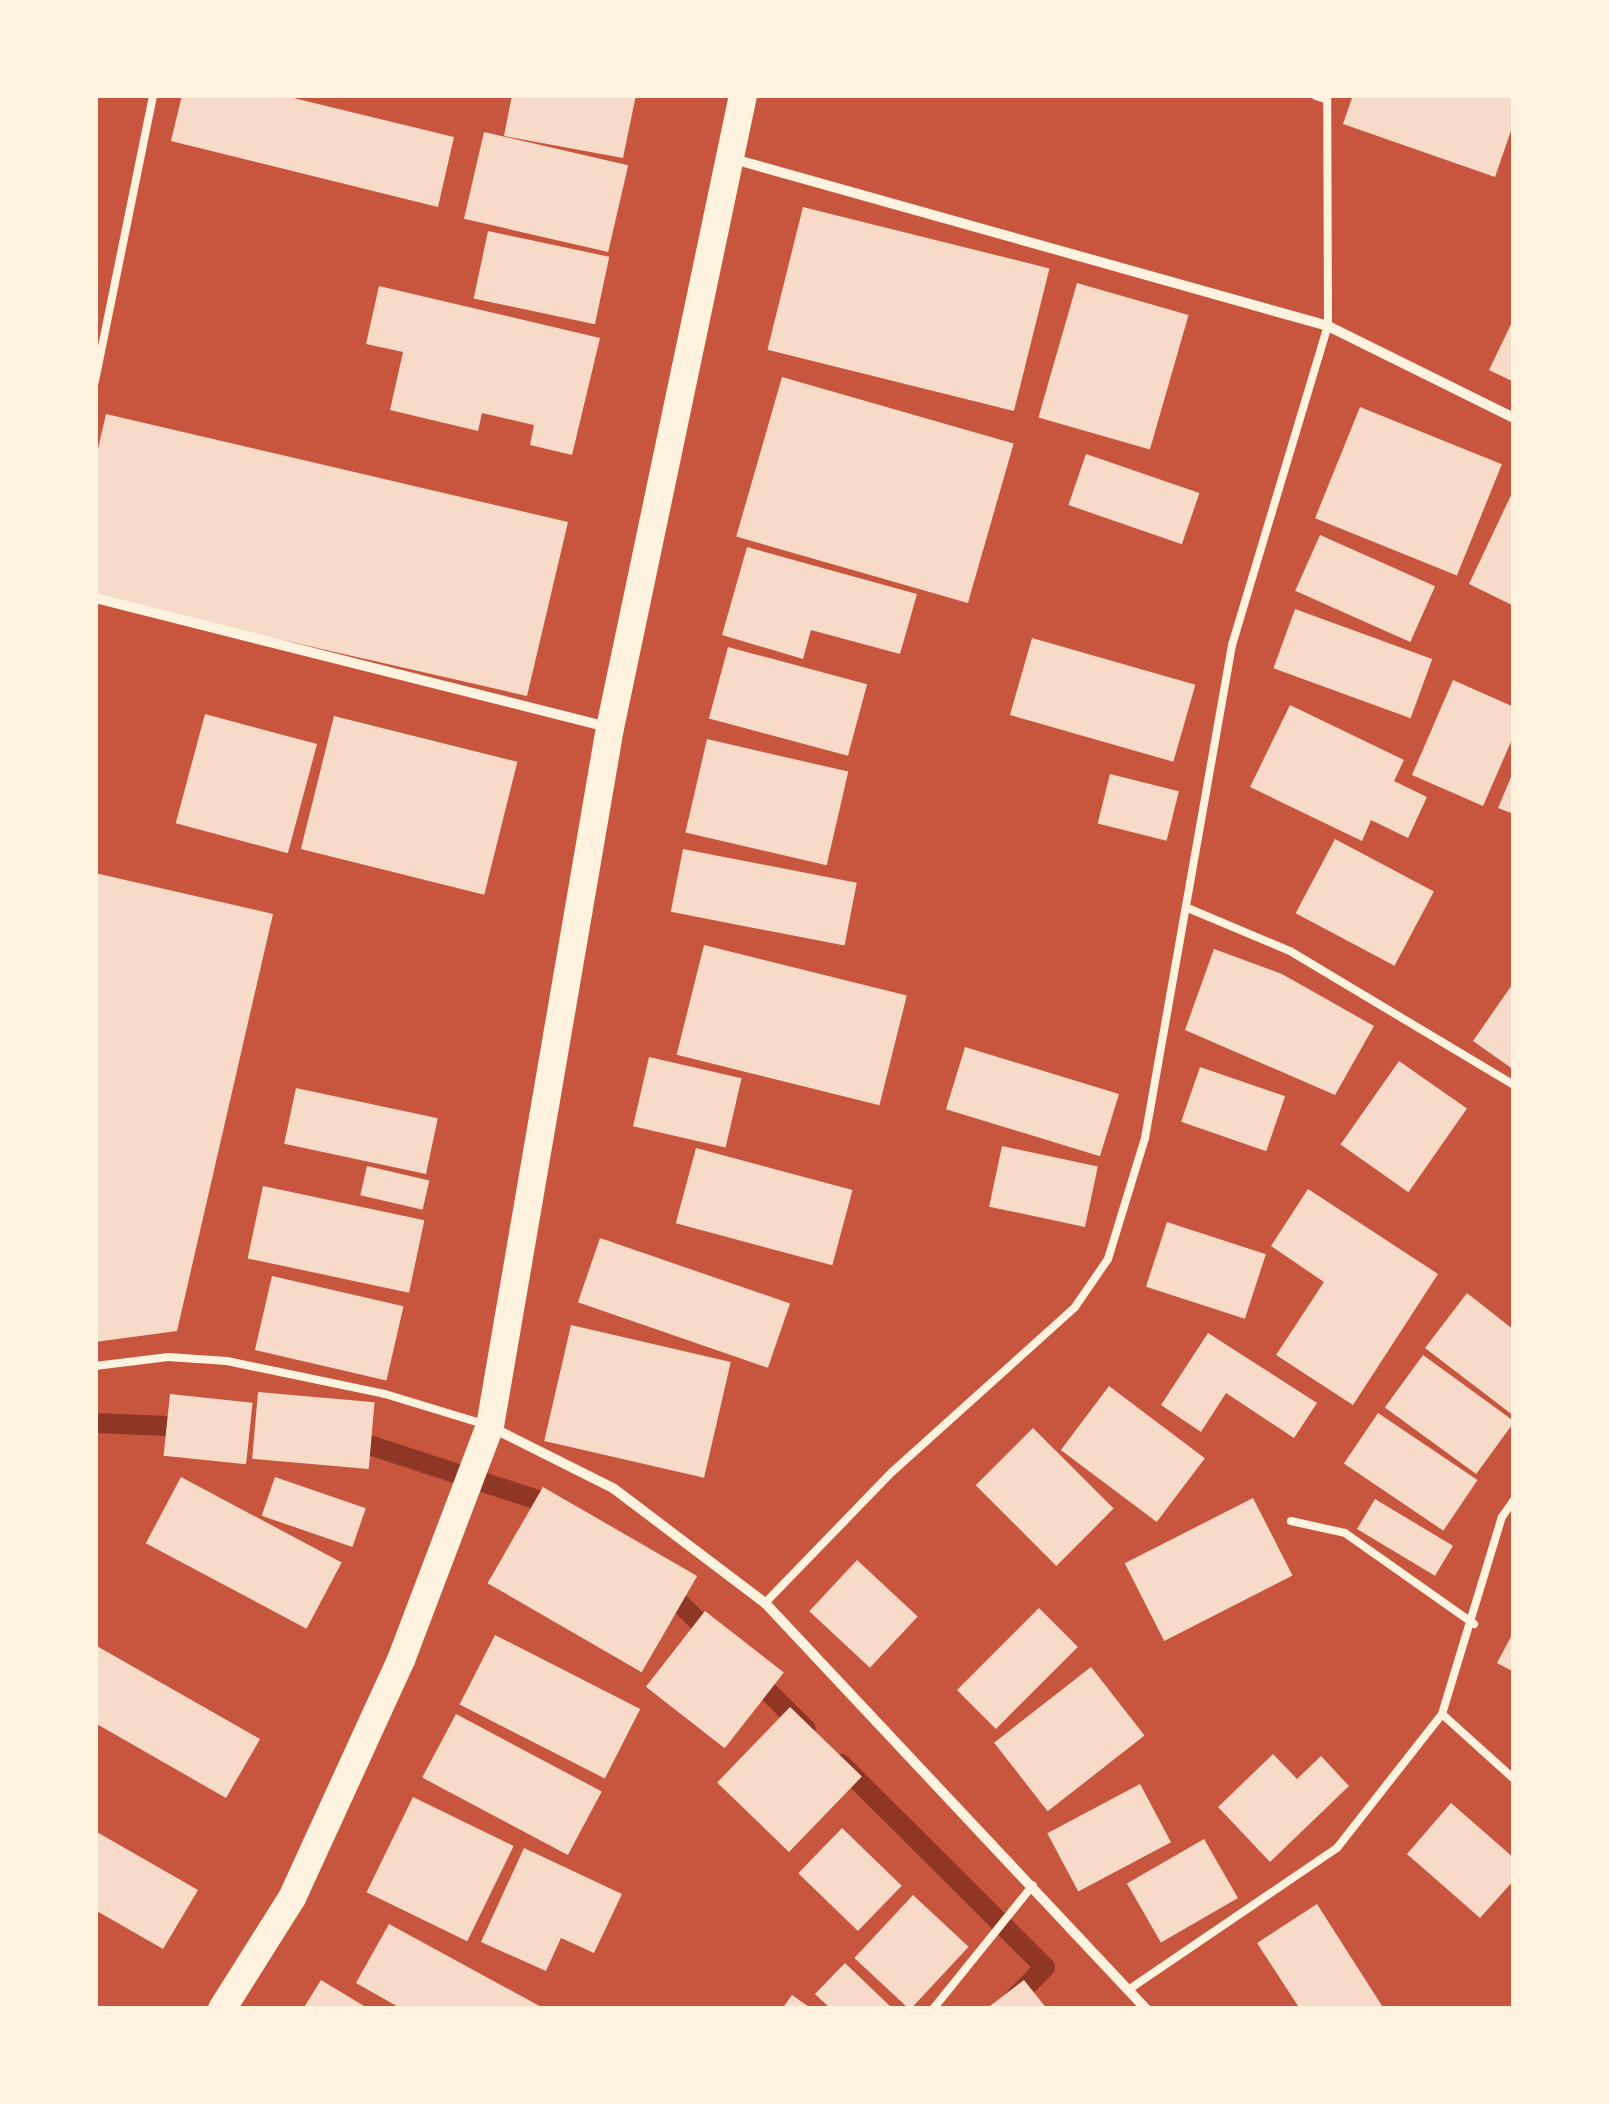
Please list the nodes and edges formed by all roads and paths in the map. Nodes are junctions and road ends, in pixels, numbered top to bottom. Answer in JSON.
{"nodes":[{"id":1,"x":153,"y":95,"type":"edge"},
{"id":2,"x":743,"y":95,"type":"edge"},
{"id":3,"x":1323,"y":96,"type":"edge"},
{"id":4,"x":729,"y":158,"type":"junction"},
{"id":5,"x":1328,"y":326,"type":"junction"},
{"id":6,"x":95,"y":381,"type":"edge"},
{"id":7,"x":1514,"y":418,"type":"edge"},
{"id":8,"x":95,"y":598,"type":"edge"},
{"id":9,"x":610,"y":728,"type":"junction"},
{"id":10,"x":1190,"y":908,"type":"junction"},
{"id":11,"x":1514,"y":1085,"type":"edge"},
{"id":12,"x":95,"y":1366,"type":"edge"},
{"id":13,"x":490,"y":1426,"type":"junction"},
{"id":14,"x":1514,"y":1500,"type":"edge"},
{"id":15,"x":1291,"y":1521,"type":"dead end"},
{"id":16,"x":764,"y":1603,"type":"junction"},
{"id":17,"x":1474,"y":1624,"type":"junction"},
{"id":18,"x":1442,"y":1714,"type":"junction"},
{"id":19,"x":1514,"y":1779,"type":"edge"},
{"id":20,"x":1034,"y":1885,"type":"junction"},
{"id":21,"x":1131,"y":1988,"type":"junction"},
{"id":22,"x":222,"y":2009,"type":"edge"},
{"id":23,"x":933,"y":2009,"type":"edge"},
{"id":24,"x":1146,"y":2009,"type":"edge"}],
"edges":[{"from":1,"to":6,"type":"lane"},
{"from":2,"to":4,"type":"highway"},
{"from":3,"to":5,"type":"lane"},
{"from":4,"to":5,"type":"street"},
{"from":4,"to":9,"type":"highway"},
{"from":5,"to":7,"type":"street"},
{"from":5,"to":10,"type":"lane"},
{"from":8,"to":9,"type":"street"},
{"from":9,"to":13,"type":"highway"},
{"from":10,"to":11,"type":"lane"},
{"from":10,"to":16,"type":"lane"},
{"from":12,"to":13,"type":"lane"},
{"from":13,"to":16,"type":"street"},
{"from":13,"to":22,"type":"highway"},
{"from":14,"to":17,"type":"lane"},
{"from":15,"to":17,"type":"lane"},
{"from":16,"to":20,"type":"street"},
{"from":17,"to":18,"type":"lane"},
{"from":18,"to":19,"type":"lane"},
{"from":18,"to":21,"type":"lane"},
{"from":20,"to":21,"type":"street"},
{"from":20,"to":23,"type":"lane"},
{"from":21,"to":24,"type":"street"}]}
